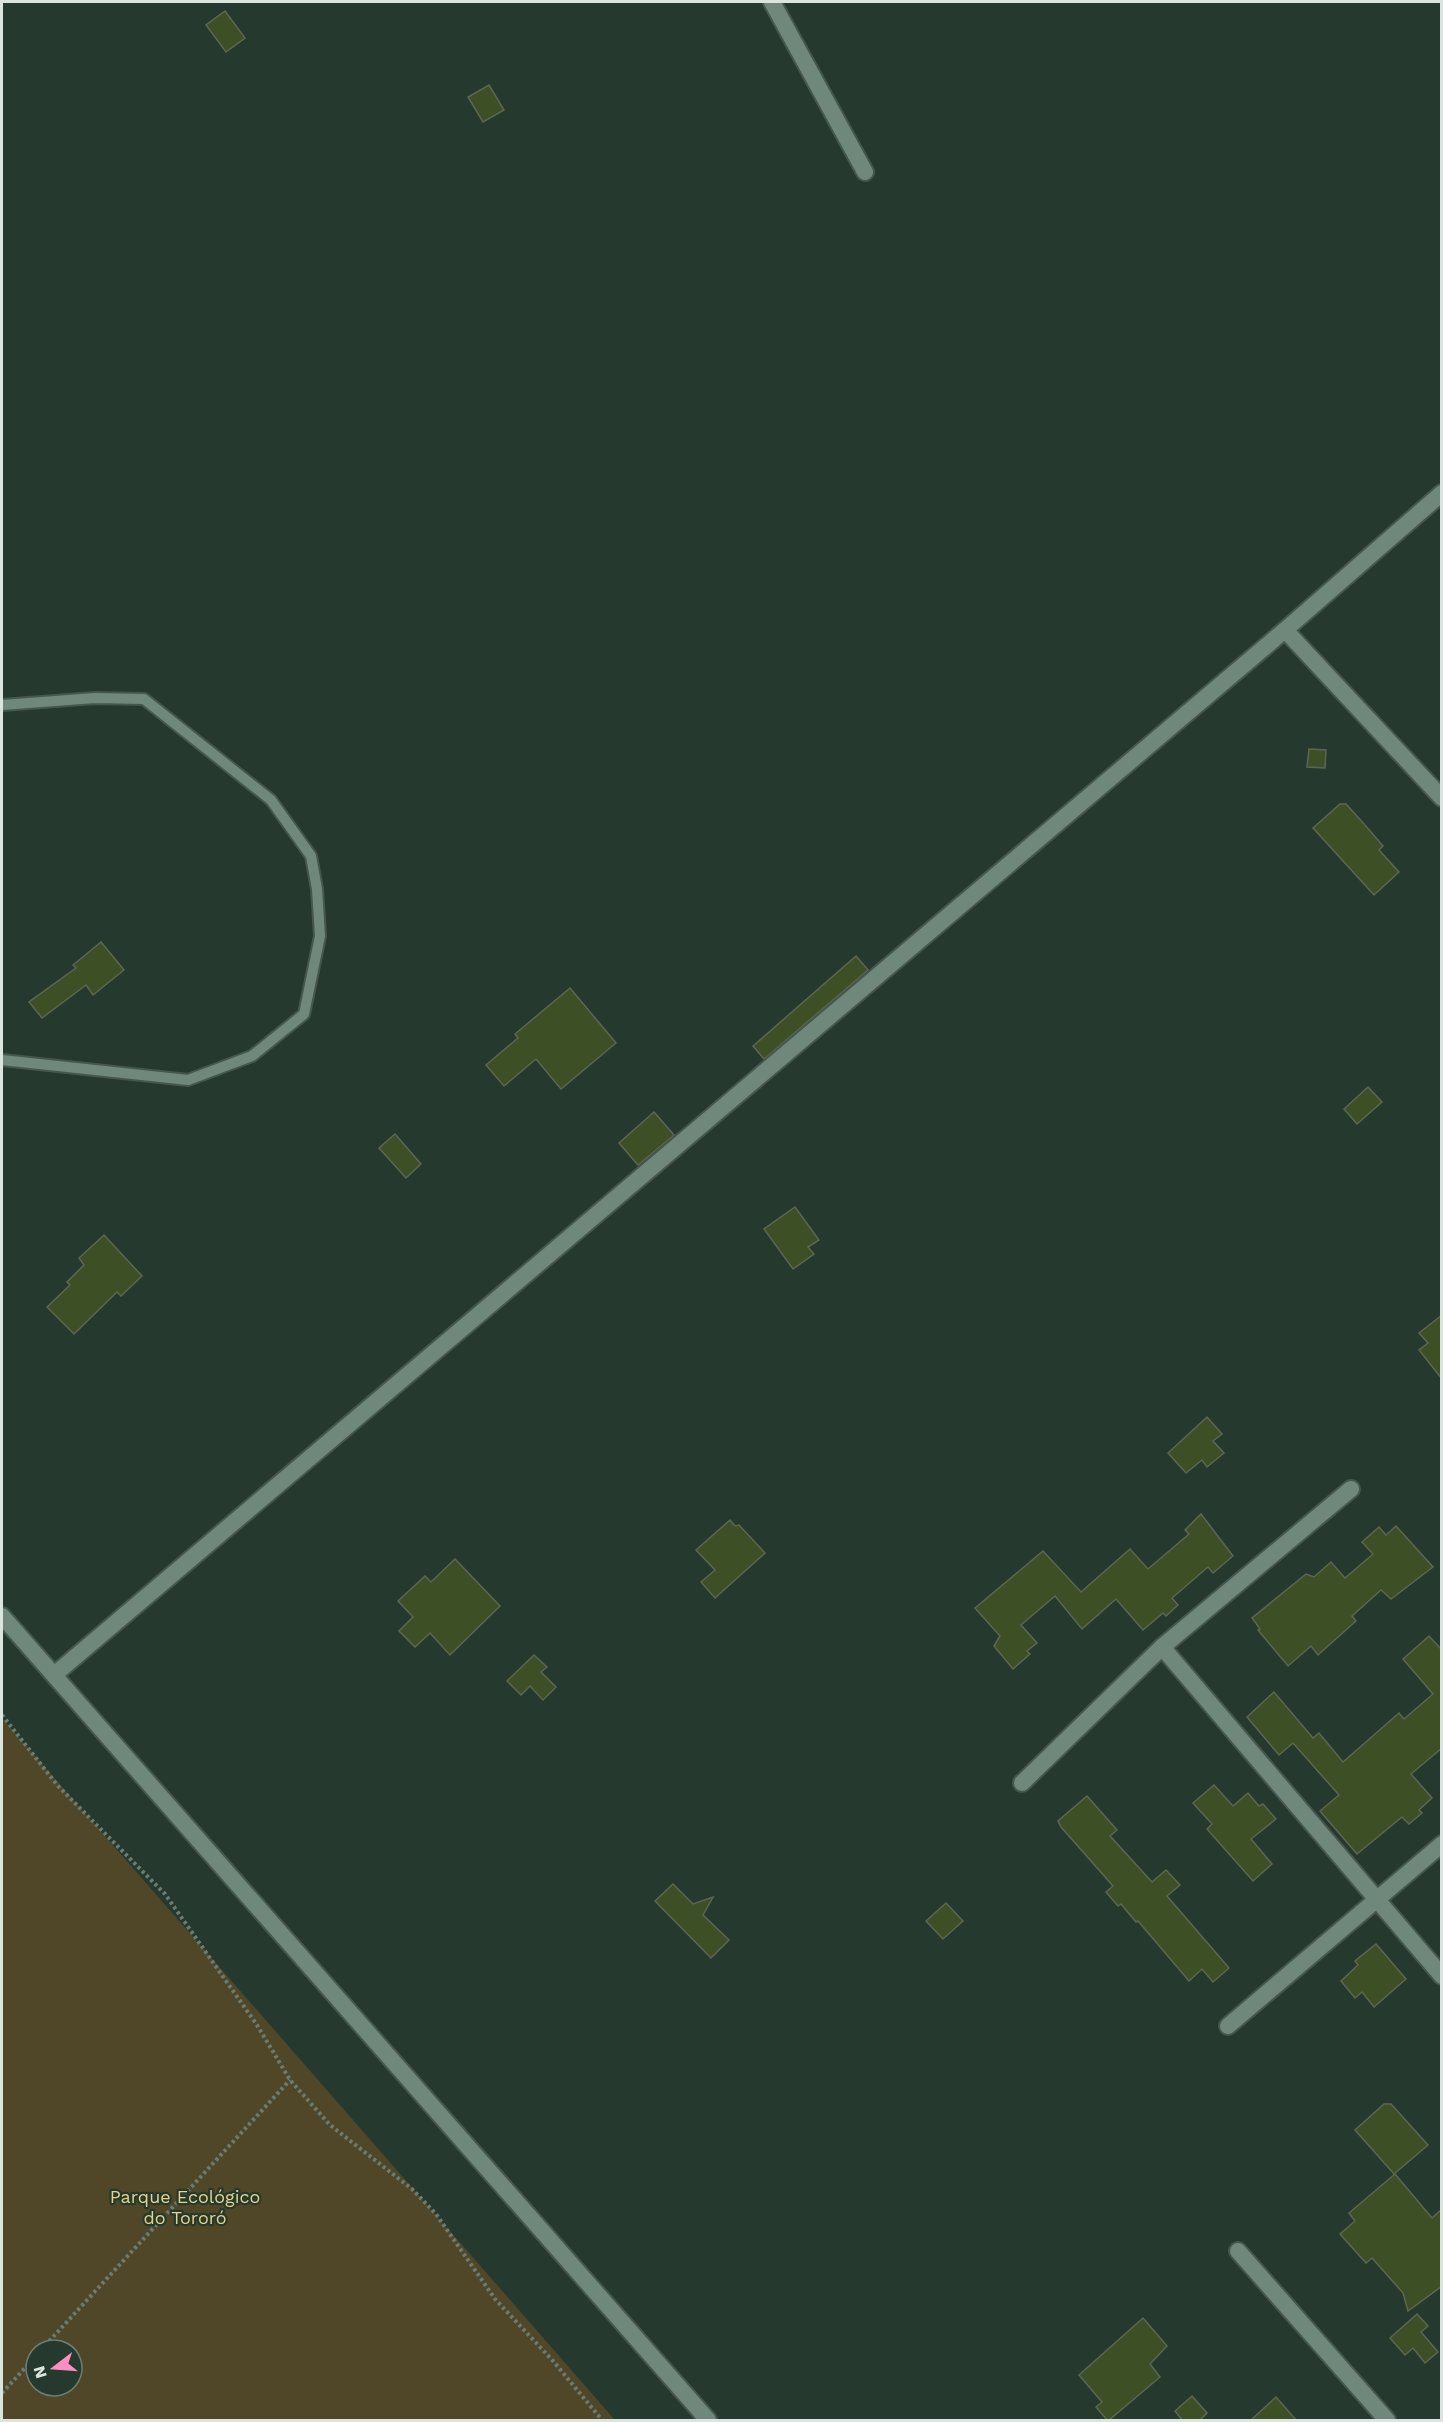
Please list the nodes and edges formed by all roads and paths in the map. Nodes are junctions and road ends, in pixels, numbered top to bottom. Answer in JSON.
{"nodes":[{"id":1,"x":772,"y":2,"type":"edge"},
{"id":2,"x":865,"y":172,"type":"dead end"},
{"id":3,"x":1442,"y":493,"type":"edge"},
{"id":4,"x":1285,"y":630,"type":"junction"},
{"id":5,"x":2,"y":705,"type":"edge"},
{"id":6,"x":1442,"y":798,"type":"edge"},
{"id":7,"x":2,"y":1060,"type":"edge"},
{"id":8,"x":1351,"y":1489,"type":"dead end"},
{"id":9,"x":2,"y":1616,"type":"edge"},
{"id":10,"x":1162,"y":1647,"type":"junction"},
{"id":11,"x":54,"y":1676,"type":"junction"},
{"id":12,"x":2,"y":1714,"type":"edge"},
{"id":13,"x":1022,"y":1783,"type":"dead end"},
{"id":14,"x":1442,"y":1844,"type":"edge"},
{"id":15,"x":1377,"y":1900,"type":"junction"},
{"id":16,"x":1442,"y":1976,"type":"edge"},
{"id":17,"x":1228,"y":2026,"type":"dead end"},
{"id":18,"x":290,"y":2080,"type":"junction"},
{"id":19,"x":1238,"y":2251,"type":"dead end"},
{"id":20,"x":52,"y":2338,"type":"edge"},
{"id":21,"x":24,"y":2369,"type":"edge"},
{"id":22,"x":2,"y":2393,"type":"edge"},
{"id":23,"x":602,"y":2421,"type":"edge"},
{"id":24,"x":708,"y":2421,"type":"edge"},
{"id":25,"x":1387,"y":2421,"type":"edge"}],
"edges":[{"from":1,"to":2,"type":"street"},
{"from":3,"to":4,"type":"street"},
{"from":4,"to":6,"type":"street"},
{"from":4,"to":11,"type":"street"},
{"from":5,"to":7,"type":"lane"},
{"from":8,"to":10,"type":"street"},
{"from":9,"to":11,"type":"street"},
{"from":10,"to":13,"type":"street"},
{"from":10,"to":15,"type":"street"},
{"from":11,"to":24,"type":"street"},
{"from":12,"to":18,"type":"path"},
{"from":14,"to":15,"type":"street"},
{"from":15,"to":16,"type":"street"},
{"from":15,"to":17,"type":"street"},
{"from":18,"to":20,"type":"path"},
{"from":18,"to":23,"type":"path"},
{"from":19,"to":25,"type":"street"},
{"from":21,"to":22,"type":"path"}]}
